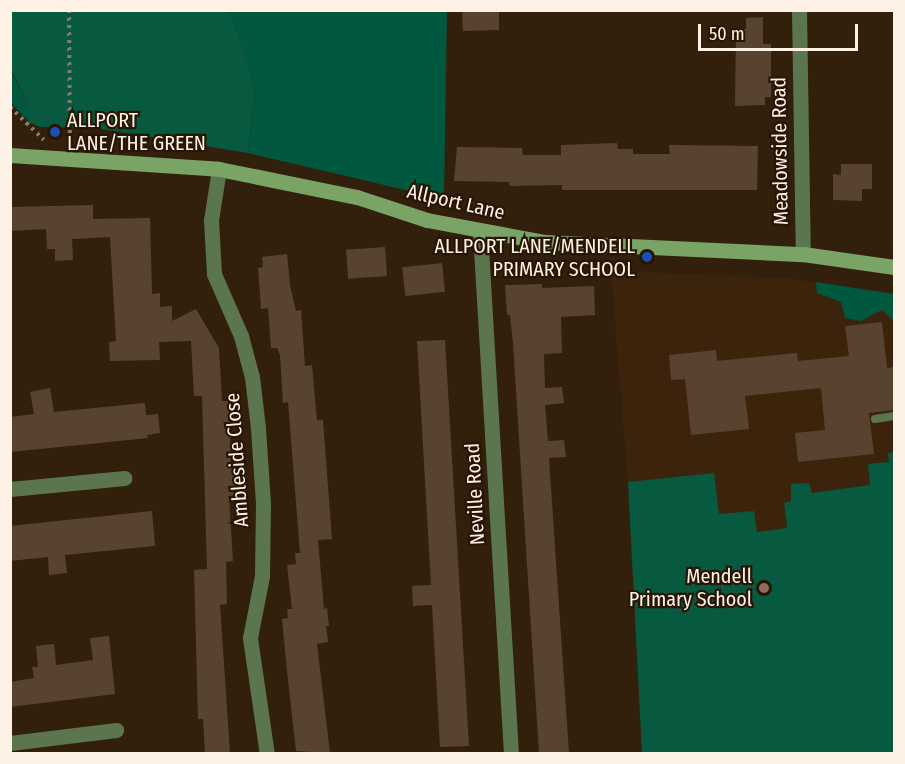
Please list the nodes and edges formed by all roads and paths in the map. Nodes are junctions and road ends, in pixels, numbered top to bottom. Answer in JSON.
{"nodes":[{"id":1,"x":69,"y":10,"type":"edge"},
{"id":2,"x":799,"y":10,"type":"edge"},
{"id":3,"x":10,"y":107,"type":"edge"},
{"id":4,"x":10,"y":155,"type":"edge"},
{"id":5,"x":66,"y":157,"type":"junction"},
{"id":6,"x":219,"y":169,"type":"junction"},
{"id":7,"x":480,"y":232,"type":"junction"},
{"id":8,"x":803,"y":254,"type":"junction"},
{"id":9,"x":894,"y":267,"type":"edge"},
{"id":10,"x":894,"y":416,"type":"edge"},
{"id":11,"x":874,"y":418,"type":"dead end"},
{"id":12,"x":124,"y":478,"type":"dead end"},
{"id":13,"x":10,"y":489,"type":"edge"},
{"id":14,"x":116,"y":730,"type":"dead end"},
{"id":15,"x":10,"y":743,"type":"edge"},
{"id":16,"x":267,"y":753,"type":"edge"},
{"id":17,"x":511,"y":753,"type":"edge"}],
"edges":[{"from":1,"to":5,"type":"path"},
{"from":2,"to":8,"type":"street","name":"Meadowside Road"},
{"from":3,"to":5,"type":"path"},
{"from":4,"to":5,"type":"street","name":"Allport Lane"},
{"from":5,"to":6,"type":"street","name":"Allport Lane"},
{"from":6,"to":7,"type":"street","name":"Allport Lane"},
{"from":6,"to":16,"type":"street","name":"Ambleside Close"},
{"from":7,"to":8,"type":"street","name":"Allport Lane"},
{"from":7,"to":17,"type":"street","name":"Neville Road"},
{"from":8,"to":9,"type":"street","name":"Allport Lane"},
{"from":10,"to":11,"type":"lane"},
{"from":12,"to":13,"type":"street"},
{"from":14,"to":15,"type":"street"}]}
